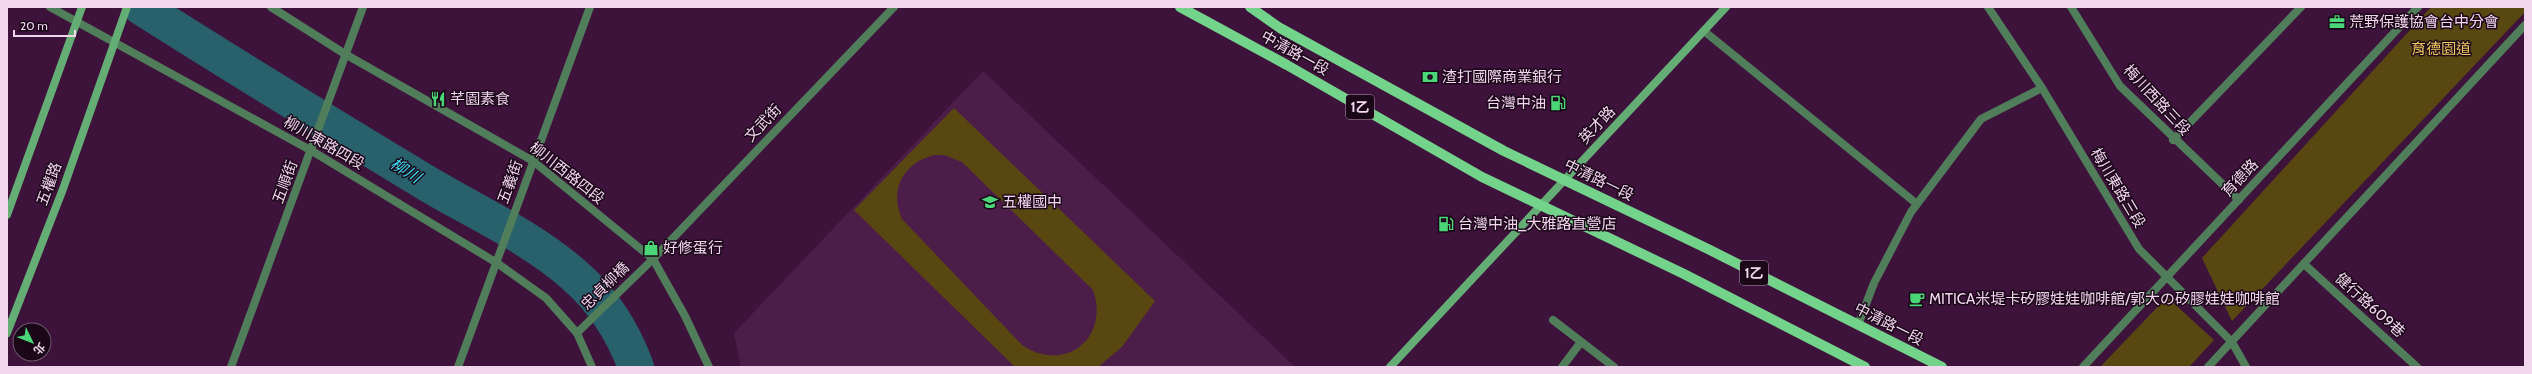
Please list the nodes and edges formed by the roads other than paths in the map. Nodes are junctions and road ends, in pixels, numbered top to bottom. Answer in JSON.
{"nodes":[{"id":1,"x":50,"y":7,"type":"edge"},
{"id":2,"x":82,"y":7,"type":"edge"},
{"id":3,"x":127,"y":7,"type":"edge"},
{"id":4,"x":271,"y":7,"type":"edge"},
{"id":5,"x":363,"y":7,"type":"edge"},
{"id":6,"x":590,"y":7,"type":"edge"},
{"id":7,"x":894,"y":7,"type":"edge"},
{"id":8,"x":1180,"y":7,"type":"edge"},
{"id":9,"x":1250,"y":7,"type":"edge"},
{"id":10,"x":1726,"y":7,"type":"edge"},
{"id":11,"x":1988,"y":7,"type":"edge"},
{"id":12,"x":2070,"y":7,"type":"edge"},
{"id":13,"x":2300,"y":7,"type":"edge"},
{"id":14,"x":2418,"y":7,"type":"edge"},
{"id":15,"x":77,"y":22,"type":"junction"},
{"id":16,"x":2525,"y":25,"type":"edge"},
{"id":17,"x":1704,"y":30,"type":"junction"},
{"id":18,"x":114,"y":44,"type":"junction"},
{"id":19,"x":345,"y":54,"type":"junction"},
{"id":20,"x":2042,"y":88,"type":"junction"},
{"id":21,"x":2174,"y":140,"type":"junction"},
{"id":22,"x":312,"y":151,"type":"junction"},
{"id":23,"x":533,"y":161,"type":"junction"},
{"id":24,"x":1565,"y":180,"type":"junction"},
{"id":25,"x":2238,"y":200,"type":"junction"},
{"id":26,"x":1917,"y":204,"type":"junction"},
{"id":27,"x":1541,"y":206,"type":"junction"},
{"id":28,"x":7,"y":215,"type":"edge"},
{"id":29,"x":652,"y":259,"type":"junction"},
{"id":30,"x":497,"y":263,"type":"junction"},
{"id":31,"x":2304,"y":264,"type":"junction"},
{"id":32,"x":2167,"y":277,"type":"junction"},
{"id":33,"x":1553,"y":320,"type":"dead end"},
{"id":34,"x":1858,"y":325,"type":"junction"},
{"id":35,"x":7,"y":333,"type":"edge"},
{"id":36,"x":577,"y":333,"type":"junction"},
{"id":37,"x":1581,"y":342,"type":"junction"},
{"id":38,"x":2232,"y":342,"type":"junction"},
{"id":39,"x":231,"y":367,"type":"edge"},
{"id":40,"x":458,"y":367,"type":"edge"},
{"id":41,"x":592,"y":367,"type":"edge"},
{"id":42,"x":709,"y":367,"type":"edge"},
{"id":43,"x":1390,"y":367,"type":"edge"},
{"id":44,"x":1562,"y":367,"type":"edge"},
{"id":45,"x":1614,"y":367,"type":"edge"},
{"id":46,"x":1865,"y":367,"type":"edge"},
{"id":47,"x":1942,"y":367,"type":"edge"},
{"id":48,"x":2083,"y":367,"type":"edge"},
{"id":49,"x":2208,"y":367,"type":"edge"},
{"id":50,"x":2246,"y":367,"type":"edge"},
{"id":51,"x":2417,"y":367,"type":"edge"}],
"edges":[{"from":1,"to":15,"type":"street","name":"柳川東路四段"},
{"from":2,"to":15,"type":"main road","name":"五權路"},
{"from":3,"to":18,"type":"main road","name":"五權路"},
{"from":4,"to":19,"type":"street","name":"柳川西路四段"},
{"from":5,"to":19,"type":"street","name":"五順街"},
{"from":6,"to":23,"type":"street","name":"五義街"},
{"from":7,"to":29,"type":"street","name":"文武街"},
{"from":8,"to":27,"type":"main road","name":"中清路一段","number":"1乙"},
{"from":9,"to":24,"type":"main road","name":"中清路一段","number":"1乙"},
{"from":10,"to":17,"type":"main road","name":"英才路"},
{"from":11,"to":20,"type":"street","name":"梅川東路三段"},
{"from":12,"to":21,"type":"street","name":"梅川西路三段"},
{"from":13,"to":21,"type":"street"},
{"from":14,"to":25,"type":"street","name":"育德路"},
{"from":15,"to":18,"type":"street","name":"柳川東路四段"},
{"from":15,"to":28,"type":"main road","name":"五權路"},
{"from":16,"to":31,"type":"street"},
{"from":17,"to":24,"type":"main road","name":"英才路"},
{"from":17,"to":26,"type":"street"},
{"from":18,"to":22,"type":"street","name":"柳川東路四段"},
{"from":18,"to":35,"type":"main road","name":"五權路"},
{"from":19,"to":22,"type":"street","name":"五順街"},
{"from":19,"to":23,"type":"street","name":"柳川西路四段"},
{"from":20,"to":26,"type":"street"},
{"from":20,"to":32,"type":"street","name":"梅川東路三段"},
{"from":21,"to":25,"type":"street","name":"梅川西路三段"},
{"from":22,"to":30,"type":"street","name":"柳川東路四段"},
{"from":22,"to":39,"type":"street","name":"五順街"},
{"from":23,"to":29,"type":"street","name":"柳川西路四段"},
{"from":23,"to":30,"type":"street","name":"五義街"},
{"from":24,"to":27,"type":"main road","name":"英才路"},
{"from":24,"to":34,"type":"main road","name":"中清路一段","number":"1乙"},
{"from":25,"to":32,"type":"street","name":"育德路"},
{"from":26,"to":34,"type":"street"},
{"from":27,"to":43,"type":"main road","name":"英才路"},
{"from":27,"to":46,"type":"main road","name":"中清路一段","number":"1乙"},
{"from":29,"to":36,"type":"street","name":"忠貞柳橋"},
{"from":29,"to":42,"type":"street","name":"柳川西路四段"},
{"from":30,"to":36,"type":"street","name":"柳川東路四段"},
{"from":30,"to":40,"type":"street","name":"五義街"},
{"from":31,"to":38,"type":"street"},
{"from":31,"to":51,"type":"street","name":"健行路609巷"},
{"from":32,"to":38,"type":"street","name":"梅川東路三段"},
{"from":32,"to":48,"type":"street","name":"育德路"},
{"from":33,"to":37,"type":"street"},
{"from":34,"to":47,"type":"main road","name":"中清路一段","number":"1乙"},
{"from":36,"to":41,"type":"street","name":"柳川東路四段"},
{"from":37,"to":44,"type":"street"},
{"from":37,"to":45,"type":"street"},
{"from":38,"to":49,"type":"street"},
{"from":38,"to":50,"type":"street","name":"梅川東路三段"}]}
